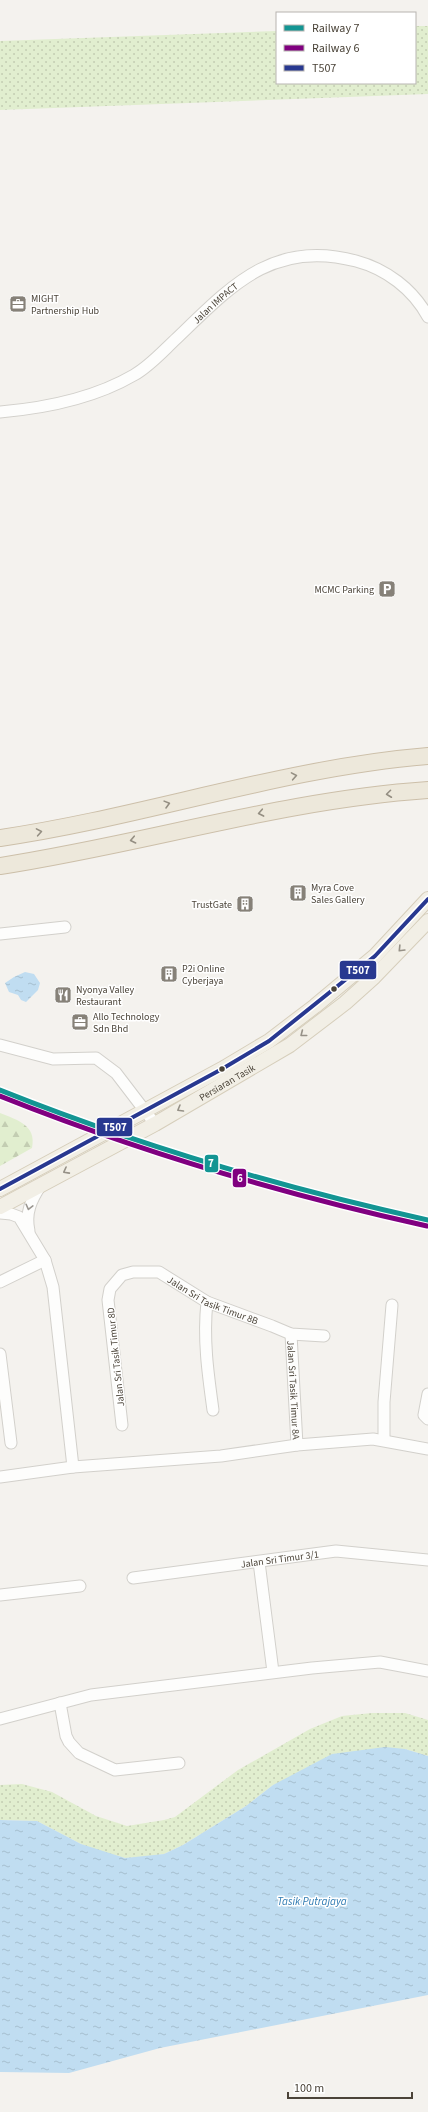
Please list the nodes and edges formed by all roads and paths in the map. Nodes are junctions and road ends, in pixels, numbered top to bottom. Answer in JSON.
{"nodes":[{"id":1,"x":428,"y":317,"type":"edge"},
{"id":2,"x":0,"y":412,"type":"edge"},
{"id":3,"x":428,"y":756,"type":"edge"},
{"id":4,"x":428,"y":790,"type":"edge"},
{"id":5,"x":0,"y":838,"type":"edge"},
{"id":6,"x":0,"y":866,"type":"edge"},
{"id":7,"x":428,"y":899,"type":"edge"},
{"id":8,"x":428,"y":921,"type":"edge"},
{"id":9,"x":65,"y":927,"type":"dead end"},
{"id":10,"x":0,"y":934,"type":"edge"},
{"id":11,"x":0,"y":1045,"type":"edge"},
{"id":12,"x":146,"y":1110,"type":"junction"},
{"id":13,"x":155,"y":1124,"type":"junction"},
{"id":14,"x":42,"y":1183,"type":"junction"},
{"id":15,"x":0,"y":1189,"type":"edge"},
{"id":16,"x":0,"y":1207,"type":"edge"},
{"id":17,"x":0,"y":1213,"type":"edge"},
{"id":18,"x":30,"y":1234,"type":"junction"},
{"id":19,"x":45,"y":1260,"type":"junction"},
{"id":20,"x":0,"y":1282,"type":"edge"},
{"id":21,"x":110,"y":1289,"type":"joint"},
{"id":22,"x":207,"y":1302,"type":"junction"},
{"id":23,"x":392,"y":1305,"type":"dead end"},
{"id":24,"x":291,"y":1334,"type":"junction"},
{"id":25,"x":324,"y":1336,"type":"dead end"},
{"id":26,"x":0,"y":1354,"type":"edge"},
{"id":27,"x":428,"y":1394,"type":"edge"},
{"id":28,"x":213,"y":1410,"type":"dead end"},
{"id":29,"x":426,"y":1417,"type":"edge"},
{"id":30,"x":122,"y":1425,"type":"dead end"},
{"id":31,"x":379,"y":1440,"type":"junction"},
{"id":32,"x":11,"y":1443,"type":"dead end"},
{"id":33,"x":297,"y":1445,"type":"junction"},
{"id":34,"x":428,"y":1449,"type":"edge"},
{"id":35,"x":73,"y":1468,"type":"junction"},
{"id":36,"x":0,"y":1477,"type":"edge"},
{"id":37,"x":428,"y":1560,"type":"edge"},
{"id":38,"x":259,"y":1562,"type":"junction"},
{"id":39,"x":132,"y":1578,"type":"dead end"},
{"id":40,"x":80,"y":1586,"type":"dead end"},
{"id":41,"x":0,"y":1595,"type":"edge"},
{"id":42,"x":428,"y":1670,"type":"edge"},
{"id":43,"x":272,"y":1672,"type":"junction"},
{"id":44,"x":60,"y":1703,"type":"junction"},
{"id":45,"x":0,"y":1719,"type":"edge"},
{"id":46,"x":179,"y":1763,"type":"dead end"}],
"edges":[{"from":1,"to":2,"type":"street","name":"Jalan IMPACT"},
{"from":5,"to":3,"type":"highway","one_way":true},
{"from":4,"to":6,"type":"highway","one_way":true},
{"from":7,"to":12,"type":"main road","name":"Persiaran Tasik"},
{"from":8,"to":13,"type":"main road","name":"Persiaran Tasik","one_way":true},
{"from":9,"to":10,"type":"street"},
{"from":11,"to":12,"type":"street"},
{"from":12,"to":13,"type":"street"},
{"from":12,"to":15,"type":"main road","name":"Persiaran Tasik"},
{"from":13,"to":14,"type":"main road","name":"Persiaran Tasik","one_way":true},
{"from":14,"to":16,"type":"main road","name":"Persiaran Tasik"},
{"from":14,"to":18,"type":"street","one_way":true},
{"from":17,"to":18,"type":"street"},
{"from":18,"to":19,"type":"street"},
{"from":19,"to":20,"type":"street"},
{"from":19,"to":35,"type":"street"},
{"from":21,"to":22,"type":"street","name":"Jalan Sri Tasik Timur 8B"},
{"from":21,"to":30,"type":"street","name":"Jalan Sri Tasik Timur 8D"},
{"from":22,"to":24,"type":"street","name":"Jalan Sri Tasik Timur 8B"},
{"from":22,"to":28,"type":"street"},
{"from":23,"to":31,"type":"street"},
{"from":24,"to":25,"type":"street","name":"Jalan Sri Tasik Timur 8B"},
{"from":24,"to":33,"type":"street","name":"Jalan Sri Tasik Timur 8A"},
{"from":26,"to":32,"type":"street"},
{"from":27,"to":29,"type":"street"},
{"from":31,"to":33,"type":"street"},
{"from":31,"to":34,"type":"street"},
{"from":33,"to":35,"type":"street"},
{"from":35,"to":36,"type":"street"},
{"from":37,"to":38,"type":"street","name":"Jalan Sri Timur 3/1"},
{"from":38,"to":39,"type":"street","name":"Jalan Sri Timur 3/1"},
{"from":38,"to":43,"type":"street"},
{"from":40,"to":41,"type":"street"},
{"from":42,"to":43,"type":"street"},
{"from":43,"to":44,"type":"street"},
{"from":44,"to":45,"type":"street"},
{"from":44,"to":46,"type":"street"}]}
